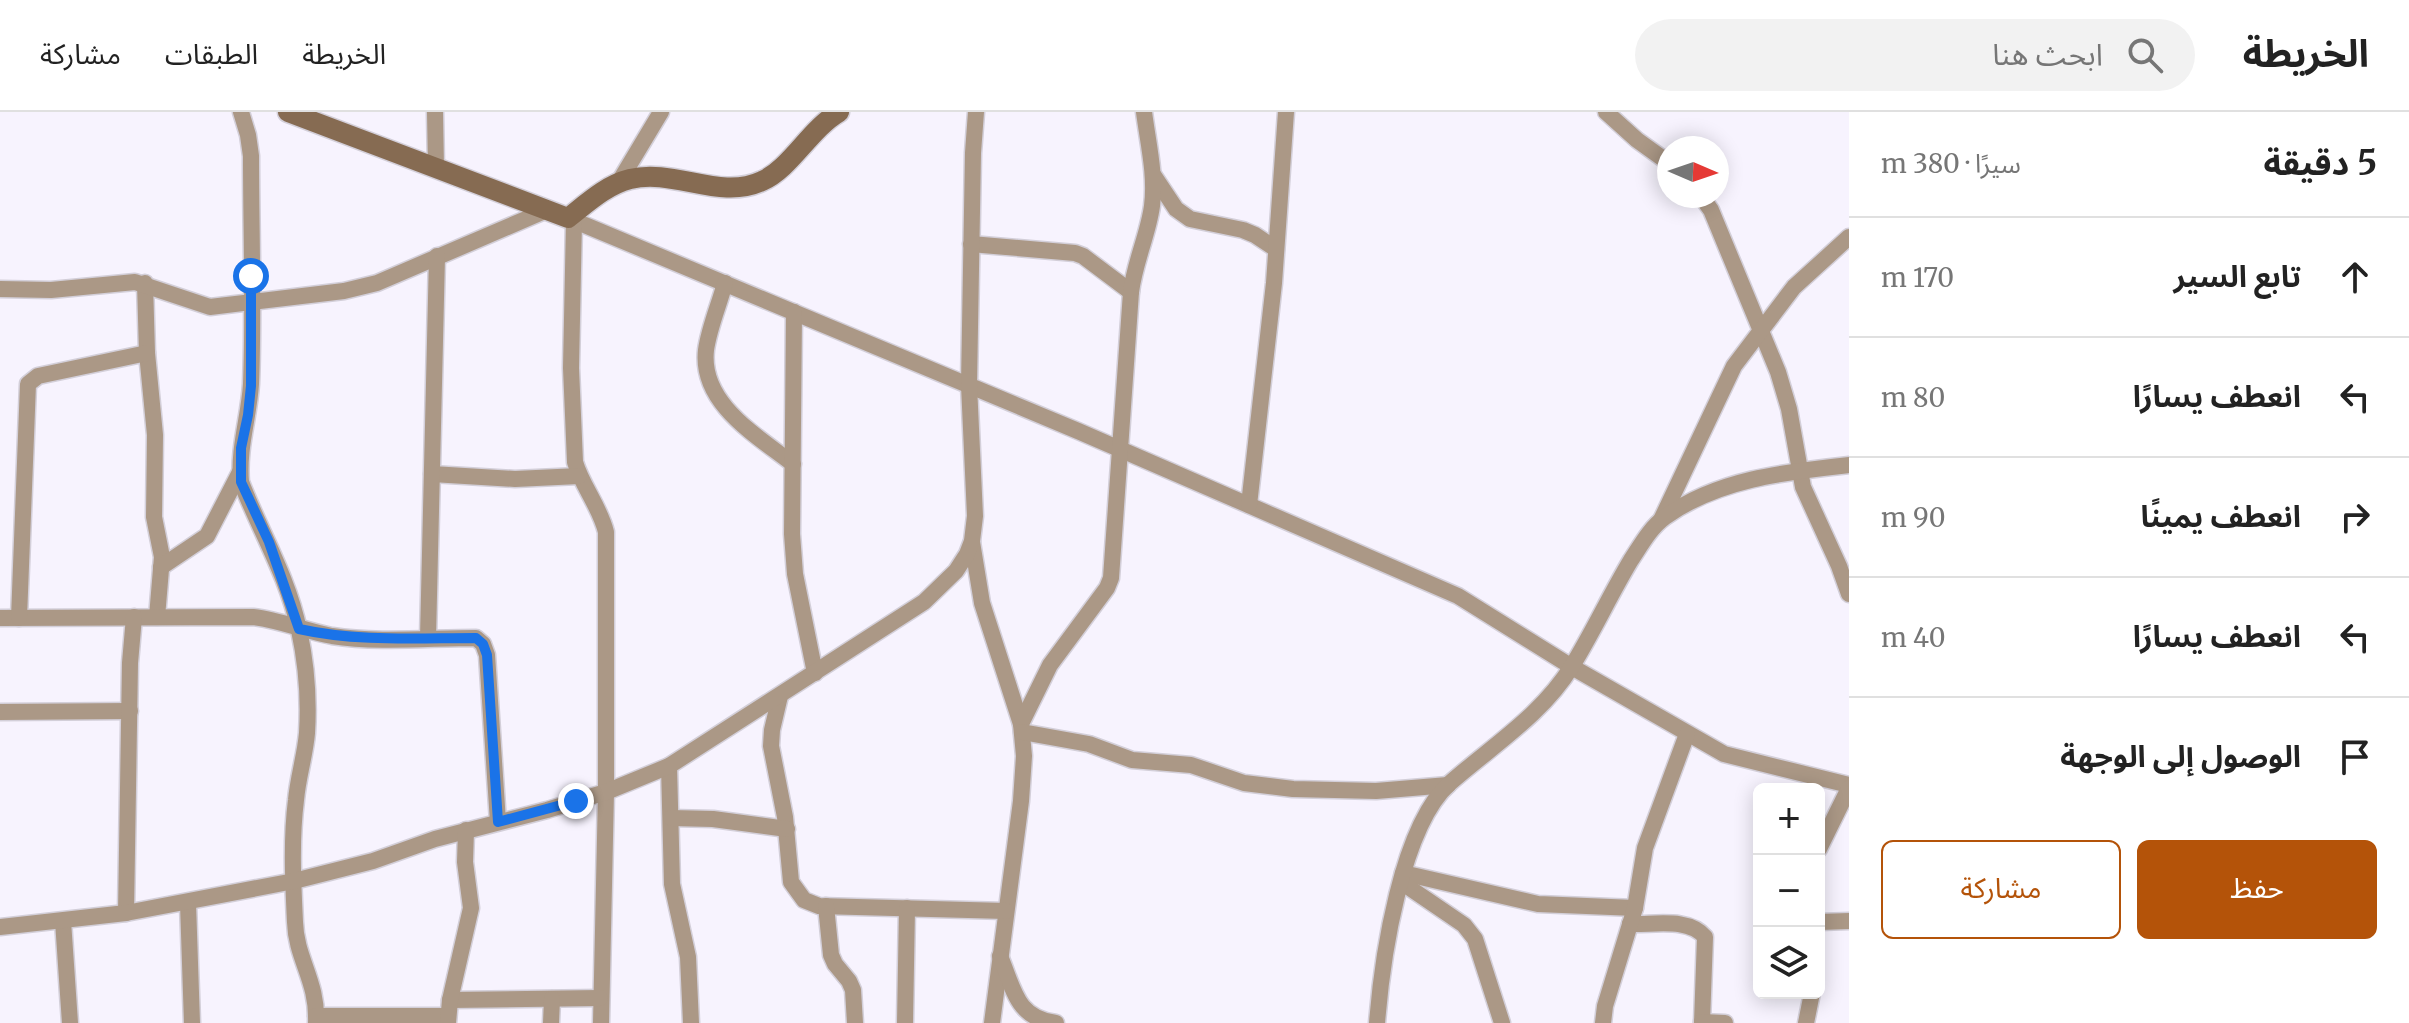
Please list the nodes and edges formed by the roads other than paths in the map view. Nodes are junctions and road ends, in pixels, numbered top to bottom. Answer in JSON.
{"nodes":[{"id":1,"x":241,"y":112,"type":"edge"},
{"id":2,"x":288,"y":112,"type":"edge"},
{"id":3,"x":435,"y":112,"type":"edge"},
{"id":4,"x":661,"y":112,"type":"edge"},
{"id":5,"x":976,"y":112,"type":"edge"},
{"id":6,"x":1144,"y":112,"type":"edge"},
{"id":7,"x":1286,"y":112,"type":"edge"},
{"id":8,"x":1606,"y":112,"type":"edge"},
{"id":9,"x":829,"y":115,"type":"edge"},
{"id":10,"x":1657,"y":154,"type":"edge"},
{"id":11,"x":436,"y":168,"type":"junction"},
{"id":12,"x":1153,"y":175,"type":"junction"},
{"id":13,"x":619,"y":182,"type":"junction"},
{"id":14,"x":1710,"y":208,"type":"edge"},
{"id":15,"x":547,"y":210,"type":"junction"},
{"id":16,"x":571,"y":219,"type":"junction"},
{"id":17,"x":1849,"y":237,"type":"edge"},
{"id":18,"x":971,"y":244,"type":"junction"},
{"id":19,"x":1276,"y":249,"type":"junction"},
{"id":20,"x":437,"y":256,"type":"junction"},
{"id":21,"x":145,"y":283,"type":"junction"},
{"id":22,"x":725,"y":283,"type":"junction"},
{"id":23,"x":0,"y":289,"type":"edge"},
{"id":24,"x":1131,"y":292,"type":"junction"},
{"id":25,"x":252,"y":302,"type":"junction"},
{"id":26,"x":794,"y":312,"type":"junction"},
{"id":27,"x":1760,"y":331,"type":"junction"},
{"id":28,"x":147,"y":353,"type":"junction"},
{"id":29,"x":969,"y":385,"type":"junction"},
{"id":30,"x":1120,"y":450,"type":"junction"},
{"id":31,"x":793,"y":464,"type":"junction"},
{"id":32,"x":1849,"y":465,"type":"edge"},
{"id":33,"x":1799,"y":470,"type":"junction"},
{"id":34,"x":240,"y":472,"type":"junction"},
{"id":35,"x":432,"y":474,"type":"junction"},
{"id":36,"x":579,"y":476,"type":"junction"},
{"id":37,"x":1249,"y":505,"type":"junction"},
{"id":38,"x":1661,"y":520,"type":"junction"},
{"id":39,"x":972,"y":541,"type":"junction"},
{"id":40,"x":161,"y":567,"type":"junction"},
{"id":41,"x":1849,"y":594,"type":"edge"},
{"id":42,"x":134,"y":617,"type":"junction"},
{"id":43,"x":157,"y":617,"type":"junction"},
{"id":44,"x":0,"y":618,"type":"edge"},
{"id":45,"x":19,"y":618,"type":"junction"},
{"id":46,"x":299,"y":629,"type":"junction"},
{"id":47,"x":428,"y":638,"type":"junction"},
{"id":48,"x":1572,"y":667,"type":"junction"},
{"id":49,"x":815,"y":673,"type":"junction"},
{"id":50,"x":780,"y":696,"type":"junction"},
{"id":51,"x":130,"y":711,"type":"junction"},
{"id":52,"x":0,"y":712,"type":"edge"},
{"id":53,"x":1022,"y":728,"type":"junction"},
{"id":54,"x":1687,"y":734,"type":"junction"},
{"id":55,"x":669,"y":766,"type":"junction"},
{"id":56,"x":1448,"y":785,"type":"junction"},
{"id":57,"x":1849,"y":787,"type":"edge"},
{"id":58,"x":606,"y":792,"type":"junction"},
{"id":59,"x":671,"y":818,"type":"junction"},
{"id":60,"x":498,"y":822,"type":"junction"},
{"id":61,"x":787,"y":829,"type":"junction"},
{"id":62,"x":466,"y":830,"type":"junction"},
{"id":63,"x":1825,"y":837,"type":"edge"},
{"id":64,"x":1402,"y":877,"type":"junction"},
{"id":65,"x":294,"y":881,"type":"junction"},
{"id":66,"x":188,"y":903,"type":"junction"},
{"id":67,"x":826,"y":906,"type":"junction"},
{"id":68,"x":907,"y":908,"type":"junction"},
{"id":69,"x":1006,"y":911,"type":"junction"},
{"id":70,"x":126,"y":913,"type":"junction"},
{"id":71,"x":1632,"y":916,"type":"junction"},
{"id":72,"x":63,"y":921,"type":"junction"},
{"id":73,"x":1849,"y":921,"type":"edge"},
{"id":74,"x":1825,"y":922,"type":"edge"},
{"id":75,"x":0,"y":927,"type":"edge"},
{"id":76,"x":1000,"y":955,"type":"junction"},
{"id":77,"x":600,"y":998,"type":"junction"},
{"id":78,"x":552,"y":999,"type":"junction"},
{"id":79,"x":1811,"y":999,"type":"edge"},
{"id":80,"x":448,"y":1013,"type":"edge"},
{"id":81,"x":316,"y":1020,"type":"edge"},
{"id":82,"x":1376,"y":1022,"type":"edge"},
{"id":83,"x":1702,"y":1022,"type":"edge"},
{"id":84,"x":70,"y":1023,"type":"edge"},
{"id":85,"x":192,"y":1023,"type":"edge"},
{"id":86,"x":551,"y":1023,"type":"edge"},
{"id":87,"x":601,"y":1023,"type":"edge"},
{"id":88,"x":691,"y":1023,"type":"edge"},
{"id":89,"x":855,"y":1023,"type":"edge"},
{"id":90,"x":905,"y":1023,"type":"edge"},
{"id":91,"x":992,"y":1023,"type":"edge"},
{"id":92,"x":1056,"y":1023,"type":"edge"},
{"id":93,"x":1502,"y":1023,"type":"edge"},
{"id":94,"x":1603,"y":1023,"type":"edge"},
{"id":95,"x":1725,"y":1023,"type":"edge"},
{"id":96,"x":1806,"y":1023,"type":"edge"}],
"edges":[{"from":1,"to":25,"type":"street"},
{"from":2,"to":11,"type":"street"},
{"from":3,"to":11,"type":"street"},
{"from":4,"to":13,"type":"street"},
{"from":5,"to":18,"type":"street"},
{"from":6,"to":12,"type":"street"},
{"from":7,"to":19,"type":"street"},
{"from":8,"to":10,"type":"street"},
{"from":9,"to":13,"type":"street"},
{"from":11,"to":15,"type":"street"},
{"from":12,"to":19,"type":"street"},
{"from":12,"to":24,"type":"street"},
{"from":13,"to":16,"type":"street"},
{"from":14,"to":27,"type":"street"},
{"from":15,"to":16,"type":"street"},
{"from":15,"to":20,"type":"street"},
{"from":16,"to":22,"type":"street"},
{"from":16,"to":36,"type":"street"},
{"from":17,"to":27,"type":"street"},
{"from":18,"to":24,"type":"street"},
{"from":18,"to":29,"type":"street"},
{"from":19,"to":37,"type":"street"},
{"from":20,"to":25,"type":"street"},
{"from":20,"to":35,"type":"street"},
{"from":21,"to":23,"type":"street"},
{"from":21,"to":25,"type":"street"},
{"from":21,"to":28,"type":"street"},
{"from":22,"to":26,"type":"street"},
{"from":22,"to":31,"type":"street"},
{"from":24,"to":30,"type":"street"},
{"from":25,"to":34,"type":"street"},
{"from":26,"to":29,"type":"street"},
{"from":26,"to":31,"type":"street"},
{"from":27,"to":33,"type":"street"},
{"from":27,"to":38,"type":"street"},
{"from":28,"to":40,"type":"street"},
{"from":28,"to":45,"type":"street"},
{"from":29,"to":30,"type":"street"},
{"from":29,"to":39,"type":"street"},
{"from":30,"to":37,"type":"street"},
{"from":30,"to":53,"type":"street"},
{"from":31,"to":49,"type":"street"},
{"from":32,"to":33,"type":"street"},
{"from":33,"to":38,"type":"street"},
{"from":33,"to":41,"type":"street"},
{"from":34,"to":40,"type":"street"},
{"from":34,"to":46,"type":"street"},
{"from":35,"to":36,"type":"street"},
{"from":35,"to":47,"type":"street"},
{"from":36,"to":58,"type":"street"},
{"from":37,"to":48,"type":"street"},
{"from":38,"to":48,"type":"street"},
{"from":39,"to":49,"type":"street"},
{"from":39,"to":53,"type":"street"},
{"from":40,"to":43,"type":"street"},
{"from":42,"to":43,"type":"street"},
{"from":42,"to":45,"type":"street"},
{"from":42,"to":51,"type":"street"},
{"from":43,"to":46,"type":"street"},
{"from":44,"to":45,"type":"street"},
{"from":46,"to":47,"type":"street"},
{"from":46,"to":65,"type":"street"},
{"from":47,"to":60,"type":"street"},
{"from":48,"to":54,"type":"street"},
{"from":48,"to":56,"type":"street"},
{"from":49,"to":50,"type":"street"},
{"from":50,"to":55,"type":"street"},
{"from":50,"to":61,"type":"street"},
{"from":51,"to":52,"type":"street"},
{"from":51,"to":70,"type":"street"},
{"from":53,"to":56,"type":"street"},
{"from":53,"to":69,"type":"street"},
{"from":54,"to":57,"type":"street"},
{"from":54,"to":71,"type":"street"},
{"from":55,"to":58,"type":"street"},
{"from":55,"to":59,"type":"street"},
{"from":56,"to":64,"type":"street"},
{"from":57,"to":63,"type":"street"},
{"from":58,"to":60,"type":"street"},
{"from":58,"to":77,"type":"street"},
{"from":59,"to":61,"type":"street"},
{"from":59,"to":88,"type":"street"},
{"from":60,"to":62,"type":"street"},
{"from":61,"to":67,"type":"street"},
{"from":62,"to":65,"type":"street"},
{"from":62,"to":80,"type":"street"},
{"from":64,"to":71,"type":"street"},
{"from":64,"to":82,"type":"street"},
{"from":64,"to":93,"type":"street"},
{"from":65,"to":66,"type":"street"},
{"from":65,"to":81,"type":"street"},
{"from":66,"to":70,"type":"street"},
{"from":66,"to":85,"type":"street"},
{"from":67,"to":68,"type":"street"},
{"from":67,"to":89,"type":"street"},
{"from":68,"to":69,"type":"street"},
{"from":68,"to":90,"type":"street"},
{"from":69,"to":76,"type":"street"},
{"from":70,"to":72,"type":"street"},
{"from":71,"to":83,"type":"street"},
{"from":71,"to":94,"type":"street"},
{"from":72,"to":75,"type":"street"},
{"from":72,"to":84,"type":"street"},
{"from":73,"to":74,"type":"street"},
{"from":76,"to":91,"type":"street"},
{"from":76,"to":92,"type":"street"},
{"from":77,"to":78,"type":"street"},
{"from":77,"to":87,"type":"street"},
{"from":78,"to":80,"type":"street"},
{"from":78,"to":86,"type":"street"},
{"from":79,"to":96,"type":"street"},
{"from":80,"to":81,"type":"street"},
{"from":83,"to":95,"type":"street"}]}
